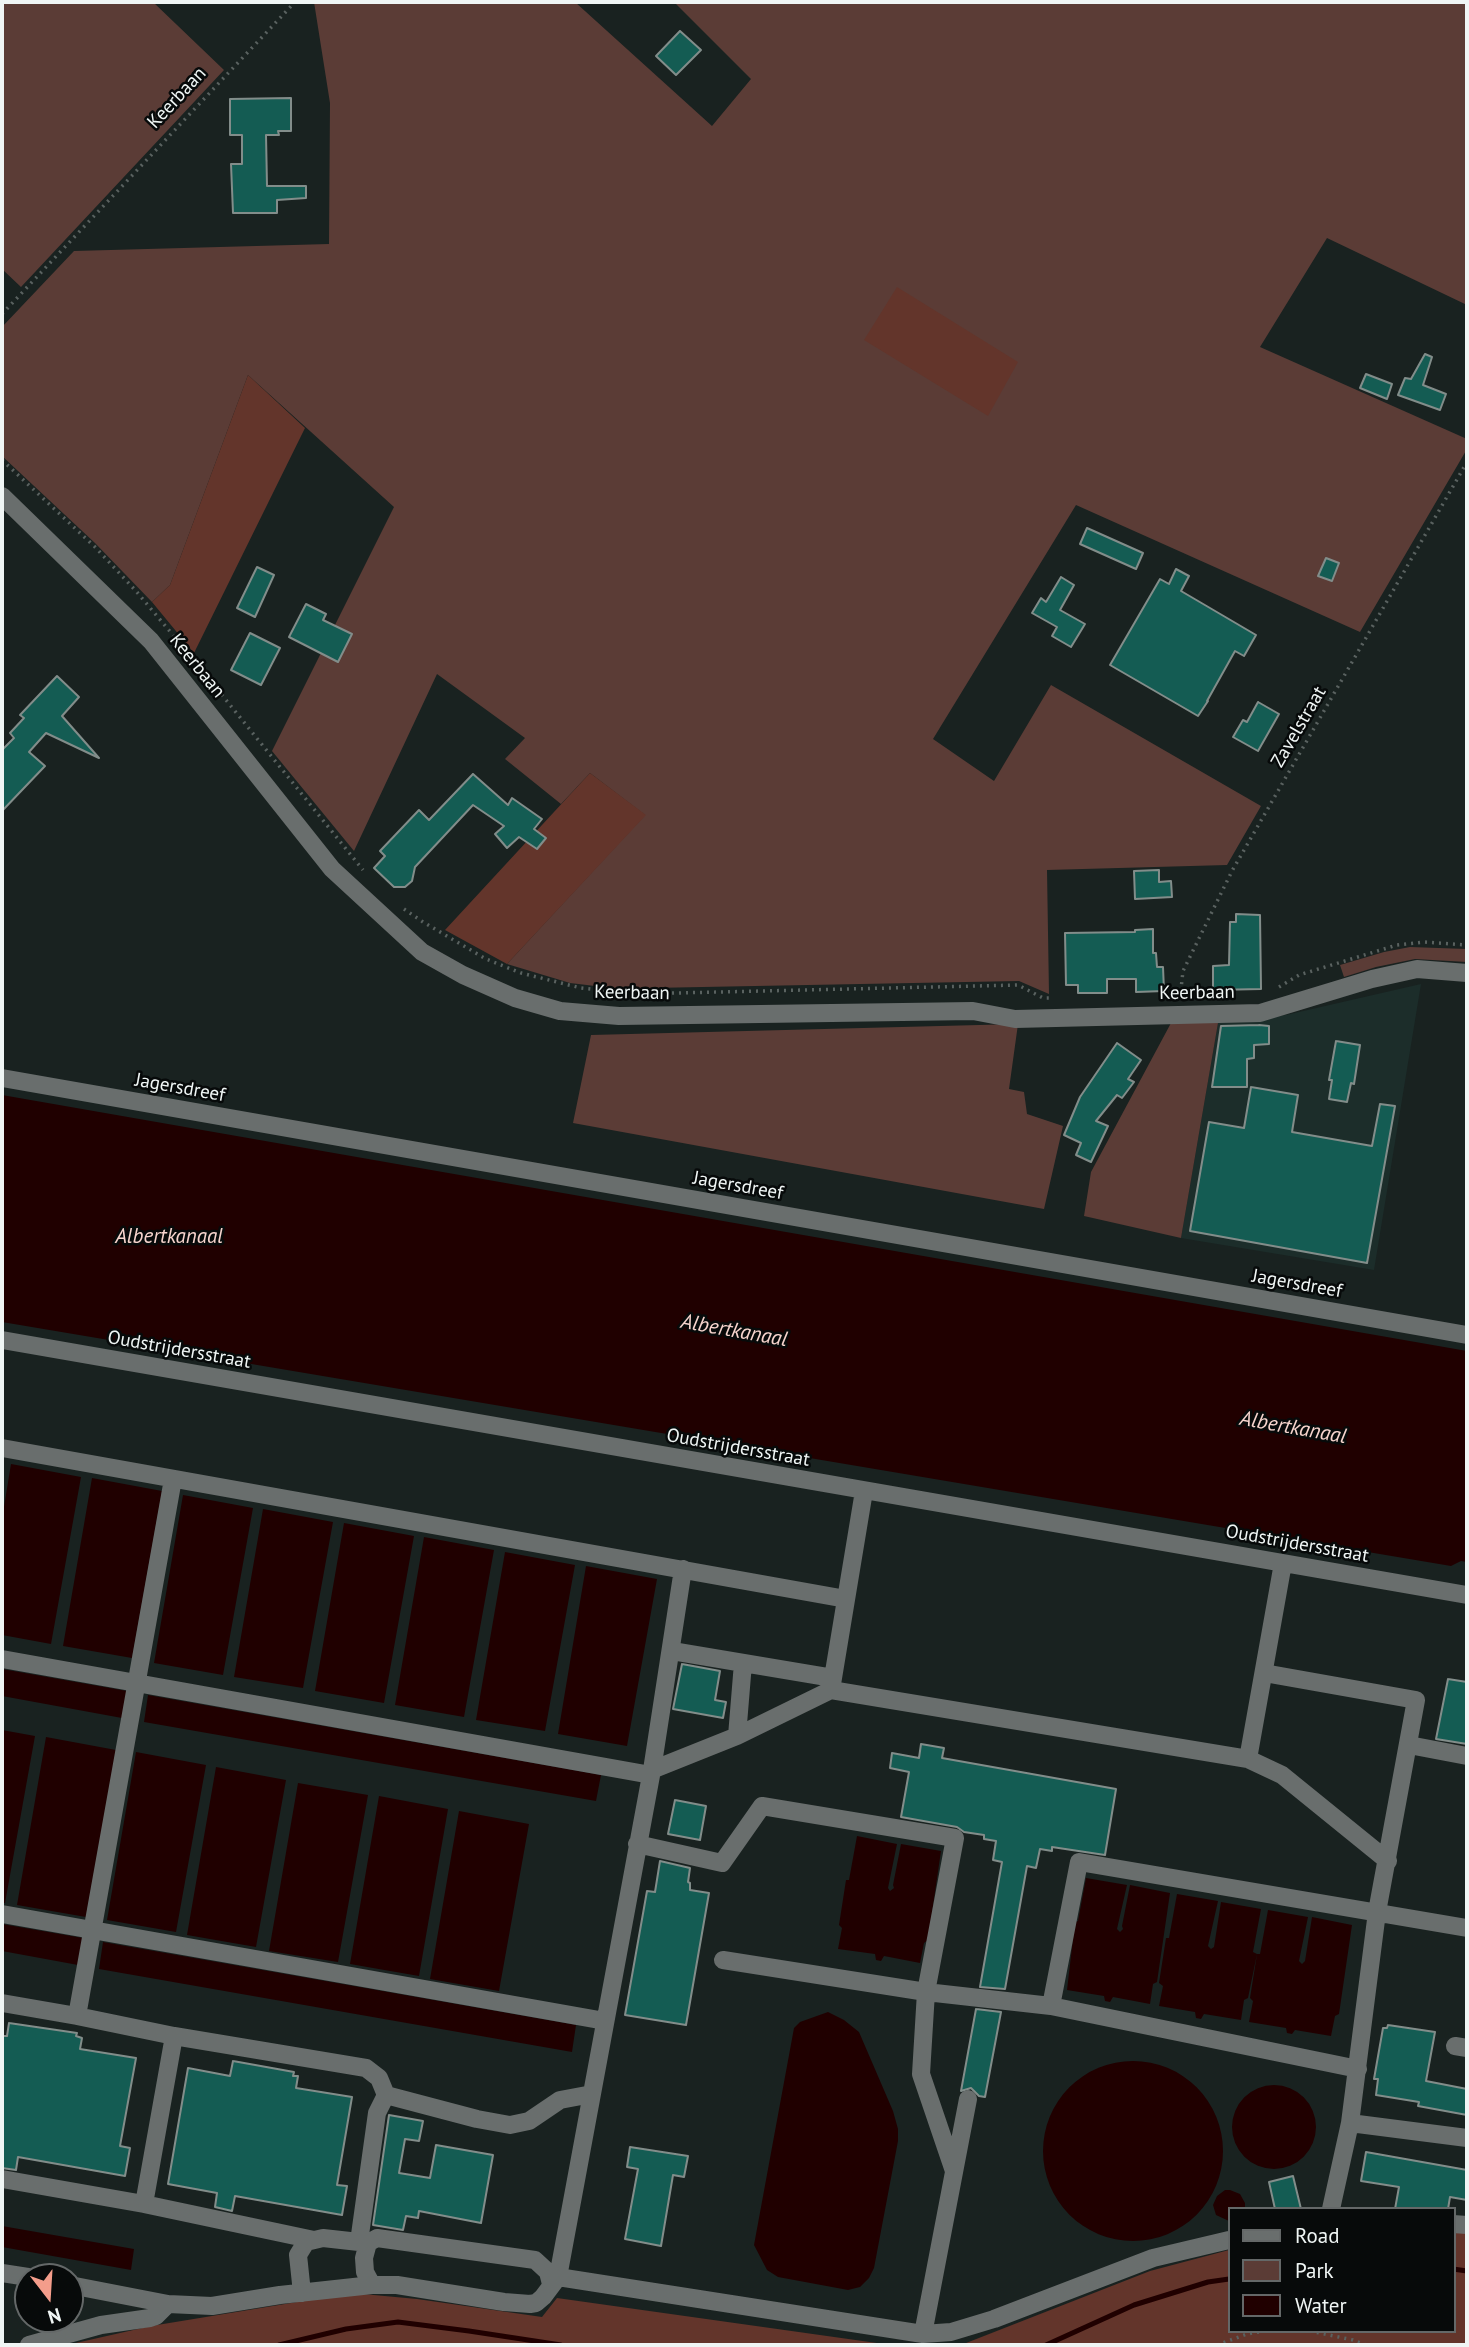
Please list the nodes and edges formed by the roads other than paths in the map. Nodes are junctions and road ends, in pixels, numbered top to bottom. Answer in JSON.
{"nodes":[{"id":1,"x":2,"y":496,"type":"edge"},
{"id":2,"x":1467,"y":973,"type":"edge"},
{"id":3,"x":2,"y":1078,"type":"edge"},
{"id":4,"x":1467,"y":1335,"type":"edge"},
{"id":5,"x":2,"y":1340,"type":"edge"},
{"id":6,"x":2,"y":1448,"type":"edge"},
{"id":7,"x":173,"y":1479,"type":"junction"},
{"id":8,"x":864,"y":1491,"type":"junction"},
{"id":9,"x":1283,"y":1563,"type":"junction"},
{"id":10,"x":683,"y":1569,"type":"junction"},
{"id":11,"x":1467,"y":1595,"type":"edge"},
{"id":12,"x":846,"y":1599,"type":"junction"},
{"id":13,"x":672,"y":1651,"type":"junction"},
{"id":14,"x":2,"y":1659,"type":"edge"},
{"id":15,"x":743,"y":1663,"type":"junction"},
{"id":16,"x":1264,"y":1673,"type":"junction"},
{"id":17,"x":136,"y":1684,"type":"junction"},
{"id":18,"x":832,"y":1684,"type":"junction"},
{"id":19,"x":737,"y":1735,"type":"junction"},
{"id":20,"x":1409,"y":1745,"type":"junction"},
{"id":21,"x":1467,"y":1756,"type":"edge"},
{"id":22,"x":1248,"y":1759,"type":"junction"},
{"id":23,"x":651,"y":1773,"type":"junction"},
{"id":24,"x":638,"y":1844,"type":"junction"},
{"id":25,"x":1388,"y":1861,"type":"junction"},
{"id":26,"x":1377,"y":1912,"type":"junction"},
{"id":27,"x":2,"y":1914,"type":"edge"},
{"id":28,"x":1467,"y":1928,"type":"edge"},
{"id":29,"x":92,"y":1930,"type":"junction"},
{"id":30,"x":723,"y":1960,"type":"dead end"},
{"id":31,"x":926,"y":1992,"type":"junction"},
{"id":32,"x":2,"y":2003,"type":"edge"},
{"id":33,"x":1051,"y":2006,"type":"junction"},
{"id":34,"x":77,"y":2016,"type":"junction"},
{"id":35,"x":605,"y":2021,"type":"junction"},
{"id":36,"x":174,"y":2036,"type":"junction"},
{"id":37,"x":1358,"y":2068,"type":"junction"},
{"id":38,"x":592,"y":2094,"type":"junction"},
{"id":39,"x":386,"y":2095,"type":"junction"},
{"id":40,"x":968,"y":2099,"type":"dead end"},
{"id":41,"x":1350,"y":2123,"type":"junction"},
{"id":42,"x":1467,"y":2138,"type":"edge"},
{"id":43,"x":954,"y":2171,"type":"junction"},
{"id":44,"x":2,"y":2179,"type":"edge"},
{"id":45,"x":144,"y":2204,"type":"junction"},
{"id":46,"x":1331,"y":2207,"type":"edge"},
{"id":47,"x":314,"y":2240,"type":"junction"},
{"id":48,"x":1228,"y":2240,"type":"edge"},
{"id":49,"x":364,"y":2242,"type":"junction"},
{"id":50,"x":555,"y":2281,"type":"junction"},
{"id":51,"x":372,"y":2285,"type":"junction"},
{"id":52,"x":84,"y":2288,"type":"edge"},
{"id":53,"x":302,"y":2292,"type":"junction"},
{"id":54,"x":168,"y":2304,"type":"junction"},
{"id":55,"x":923,"y":2334,"type":"junction"},
{"id":56,"x":29,"y":2345,"type":"edge"}],
"edges":[{"from":1,"to":2,"type":"street","name":"Keerbaan"},
{"from":3,"to":4,"type":"street","name":"Jagersdreef"},
{"from":5,"to":8,"type":"street","name":"Oudstrijdersstraat"},
{"from":6,"to":7,"type":"street"},
{"from":7,"to":10,"type":"street"},
{"from":7,"to":17,"type":"street"},
{"from":8,"to":9,"type":"street","name":"Oudstrijdersstraat"},
{"from":8,"to":12,"type":"street"},
{"from":9,"to":11,"type":"street","name":"Oudstrijdersstraat"},
{"from":9,"to":16,"type":"street"},
{"from":10,"to":12,"type":"street"},
{"from":10,"to":13,"type":"street"},
{"from":12,"to":18,"type":"street"},
{"from":13,"to":15,"type":"street"},
{"from":13,"to":23,"type":"street"},
{"from":14,"to":17,"type":"street"},
{"from":15,"to":18,"type":"street"},
{"from":15,"to":19,"type":"street"},
{"from":16,"to":20,"type":"street"},
{"from":16,"to":22,"type":"street"},
{"from":17,"to":23,"type":"street"},
{"from":17,"to":29,"type":"street"},
{"from":18,"to":19,"type":"street"},
{"from":18,"to":22,"type":"street"},
{"from":19,"to":23,"type":"street"},
{"from":20,"to":21,"type":"street"},
{"from":20,"to":25,"type":"street"},
{"from":22,"to":25,"type":"street"},
{"from":23,"to":24,"type":"street"},
{"from":24,"to":31,"type":"street"},
{"from":24,"to":35,"type":"street"},
{"from":25,"to":26,"type":"street"},
{"from":26,"to":28,"type":"street"},
{"from":26,"to":33,"type":"street"},
{"from":26,"to":37,"type":"street"},
{"from":27,"to":29,"type":"street"},
{"from":29,"to":34,"type":"street"},
{"from":29,"to":35,"type":"street"},
{"from":30,"to":31,"type":"street"},
{"from":31,"to":33,"type":"street"},
{"from":31,"to":43,"type":"street"},
{"from":32,"to":34,"type":"street"},
{"from":33,"to":37,"type":"street"},
{"from":34,"to":36,"type":"street"},
{"from":35,"to":38,"type":"street"},
{"from":36,"to":39,"type":"street"},
{"from":36,"to":45,"type":"street"},
{"from":37,"to":41,"type":"street"},
{"from":38,"to":39,"type":"street"},
{"from":38,"to":50,"type":"street"},
{"from":39,"to":49,"type":"street"},
{"from":40,"to":43,"type":"street"},
{"from":41,"to":42,"type":"street"},
{"from":41,"to":46,"type":"street"},
{"from":43,"to":55,"type":"street"},
{"from":44,"to":45,"type":"street"},
{"from":45,"to":47,"type":"street"},
{"from":47,"to":49,"type":"street"},
{"from":47,"to":53,"type":"street"},
{"from":48,"to":55,"type":"street"},
{"from":49,"to":50,"type":"street"},
{"from":49,"to":51,"type":"street"},
{"from":50,"to":51,"type":"street"},
{"from":50,"to":55,"type":"street"},
{"from":51,"to":53,"type":"street"},
{"from":52,"to":54,"type":"street"},
{"from":53,"to":54,"type":"street"},
{"from":54,"to":56,"type":"street"}]}
